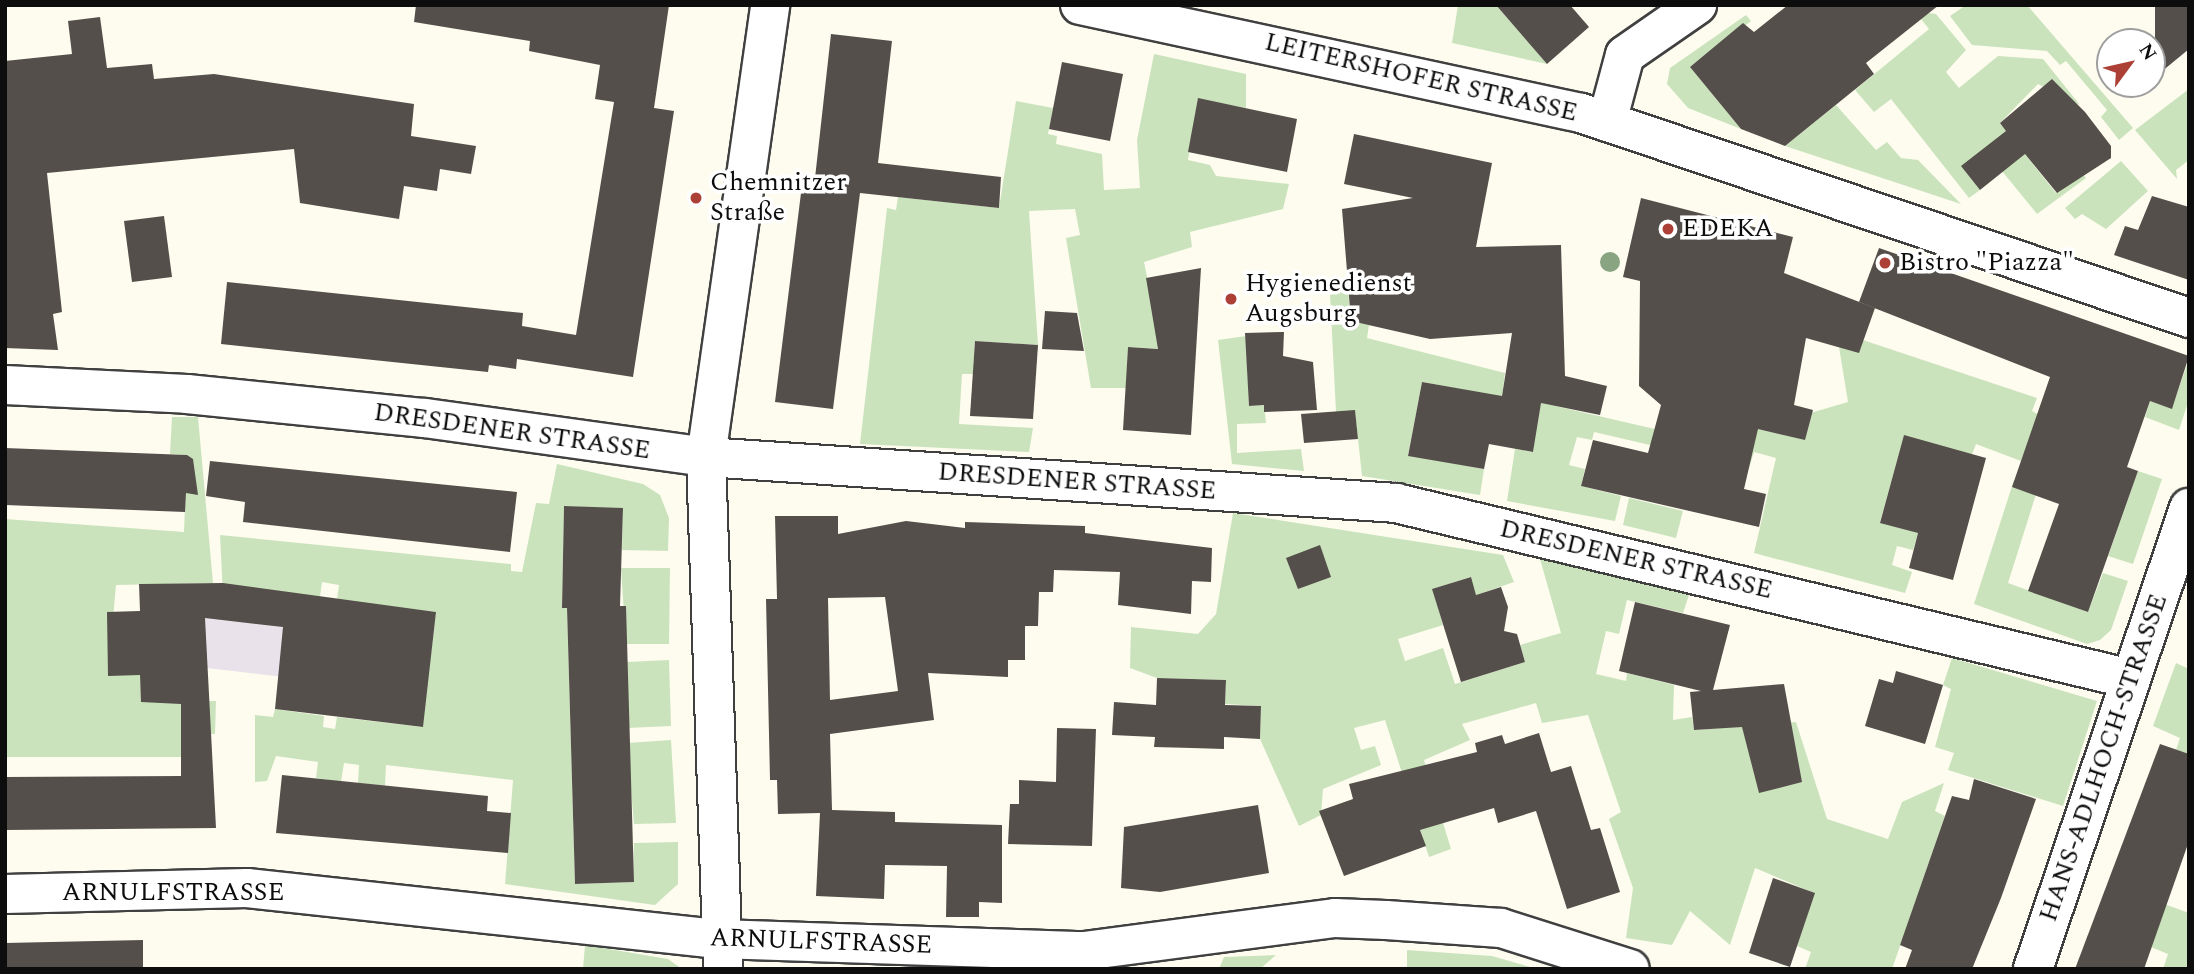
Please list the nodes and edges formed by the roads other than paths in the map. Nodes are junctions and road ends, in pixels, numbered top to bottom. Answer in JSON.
{"nodes":[{"id":1,"x":770,"y":5,"type":"edge"},
{"id":2,"x":1080,"y":5,"type":"edge"},
{"id":3,"x":1697,"y":5,"type":"edge"},
{"id":4,"x":1607,"y":122,"type":"junction"},
{"id":5,"x":2189,"y":318,"type":"edge"},
{"id":6,"x":5,"y":385,"type":"edge"},
{"id":7,"x":706,"y":457,"type":"junction"},
{"id":8,"x":2189,"y":508,"type":"edge"},
{"id":9,"x":2132,"y":679,"type":"junction"},
{"id":10,"x":5,"y":894,"type":"edge"},
{"id":11,"x":720,"y":954,"type":"edge"},
{"id":12,"x":1630,"y":969,"type":"edge"},
{"id":13,"x":2033,"y":969,"type":"edge"}],
"edges":[{"from":1,"to":7,"type":"street"},
{"from":2,"to":4,"type":"street","name":"LEITERSHOFER STRASSE"},
{"from":3,"to":4,"type":"street","name":"LEITERSHOFER STRASSE"},
{"from":4,"to":5,"type":"street"},
{"from":6,"to":7,"type":"street","name":"DRESDENER STRASSE"},
{"from":7,"to":9,"type":"street","name":"DRESDENER STRASSE"},
{"from":7,"to":11,"type":"street"},
{"from":8,"to":9,"type":"street","name":"HANS-ADLHOCH-STRASSE"},
{"from":9,"to":13,"type":"street","name":"HANS-ADLHOCH-STRASSE"},
{"from":10,"to":11,"type":"street","name":"ARNULFSTRASSE"},
{"from":11,"to":12,"type":"street","name":"ARNULFSTRASSE"}]}
